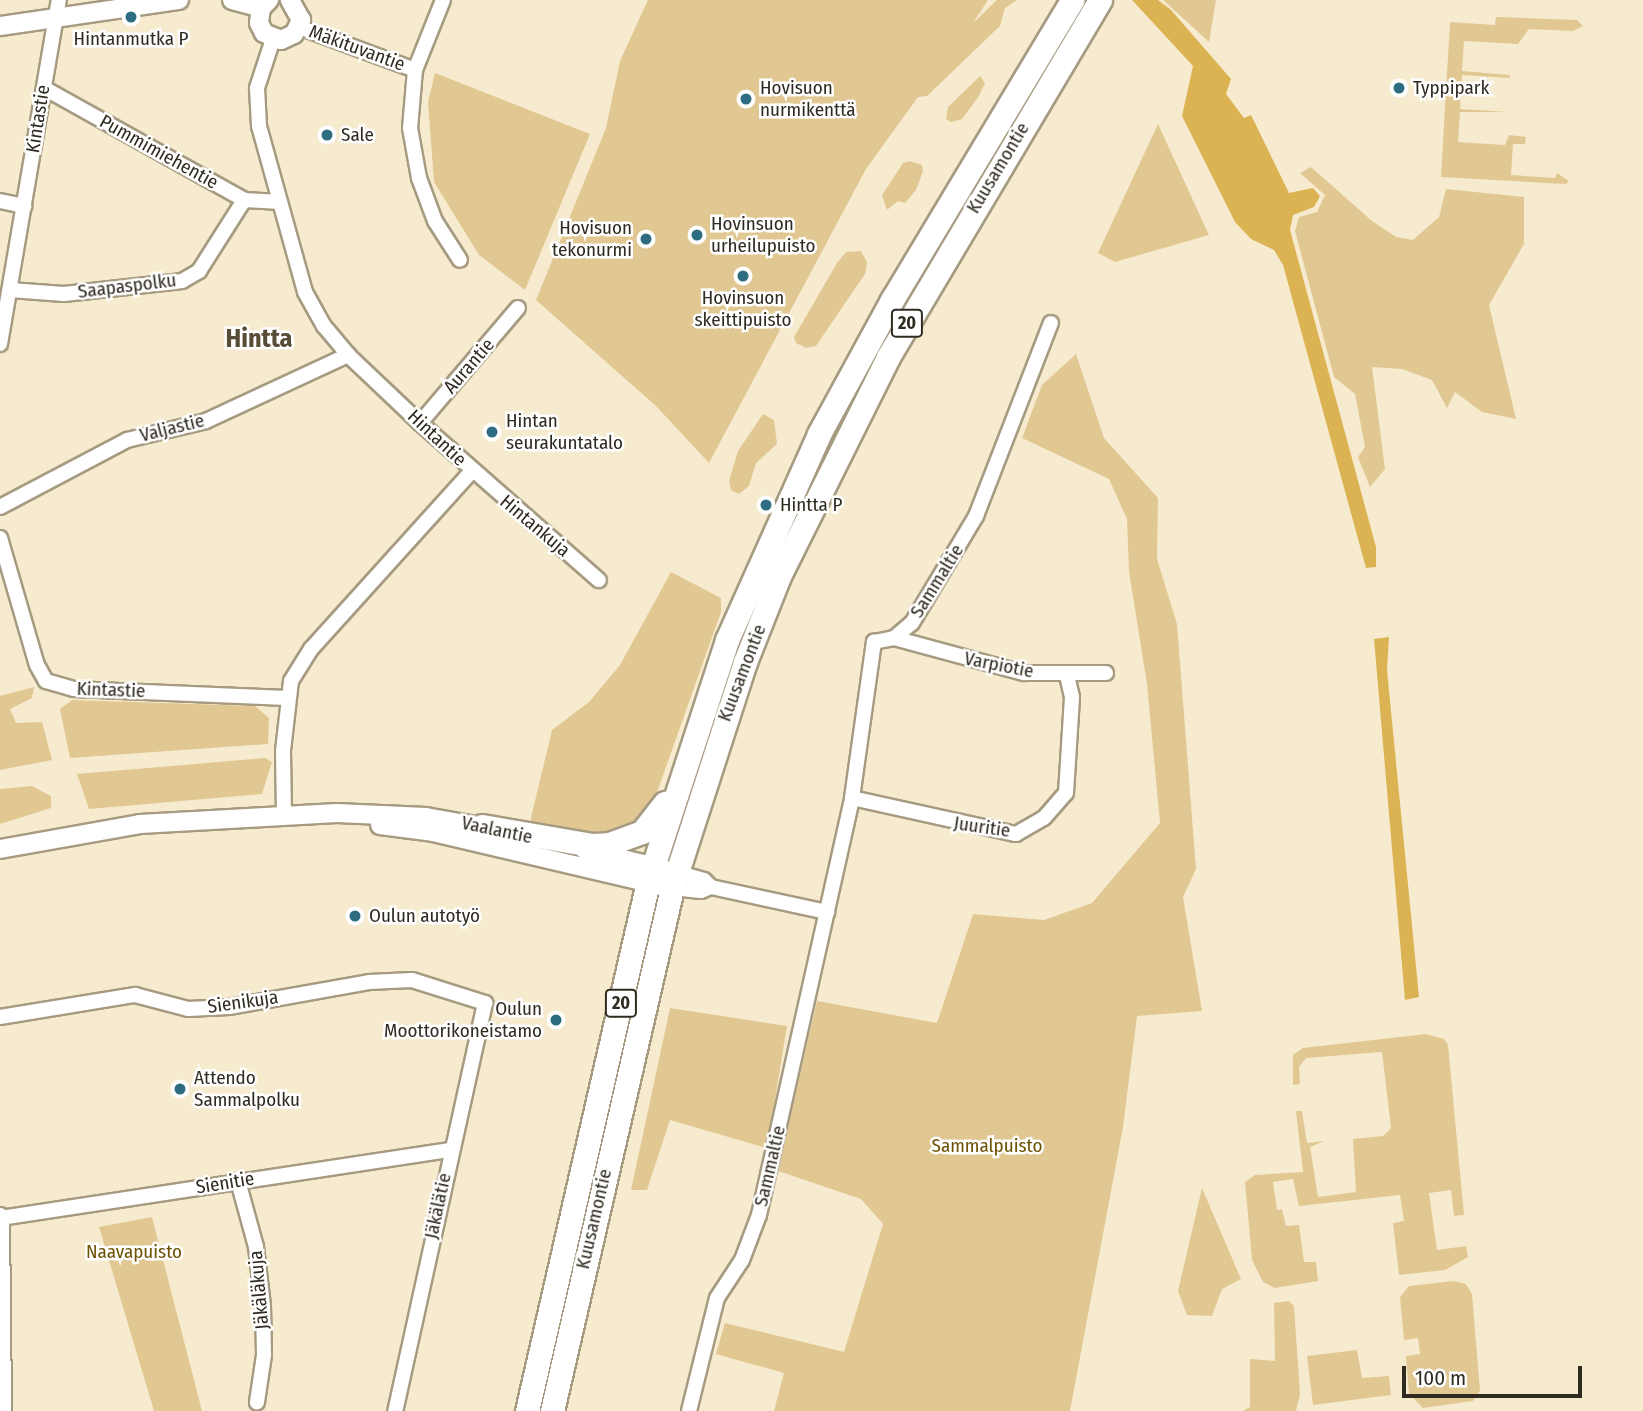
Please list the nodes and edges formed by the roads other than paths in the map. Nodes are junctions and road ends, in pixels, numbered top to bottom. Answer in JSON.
{"nodes":[{"id":1,"x":179,"y":0,"type":"edge"},
{"id":2,"x":232,"y":0,"type":"edge"},
{"id":3,"x":292,"y":0,"type":"edge"},
{"id":4,"x":443,"y":0,"type":"edge"},
{"id":5,"x":1072,"y":0,"type":"edge"},
{"id":6,"x":1100,"y":0,"type":"edge"},
{"id":7,"x":265,"y":4,"type":"edge"},
{"id":8,"x":58,"y":9,"type":"edge"},
{"id":9,"x":0,"y":26,"type":"edge"},
{"id":10,"x":299,"y":27,"type":"junction"},
{"id":11,"x":273,"y":38,"type":"junction"},
{"id":12,"x":415,"y":70,"type":"junction"},
{"id":13,"x":44,"y":88,"type":"junction"},
{"id":14,"x":244,"y":200,"type":"junction"},
{"id":15,"x":0,"y":201,"type":"edge"},
{"id":16,"x":277,"y":202,"type":"junction"},
{"id":17,"x":24,"y":206,"type":"junction"},
{"id":18,"x":460,"y":260,"type":"dead end"},
{"id":19,"x":10,"y":290,"type":"junction"},
{"id":20,"x":519,"y":308,"type":"dead end"},
{"id":21,"x":1051,"y":323,"type":"dead end"},
{"id":22,"x":0,"y":344,"type":"edge"},
{"id":23,"x":348,"y":355,"type":"junction"},
{"id":24,"x":420,"y":423,"type":"junction"},
{"id":25,"x":472,"y":471,"type":"junction"},
{"id":26,"x":0,"y":507,"type":"edge"},
{"id":27,"x":0,"y":538,"type":"edge"},
{"id":28,"x":599,"y":580,"type":"dead end"},
{"id":29,"x":894,"y":638,"type":"junction"},
{"id":30,"x":1106,"y":673,"type":"dead end"},
{"id":31,"x":1067,"y":676,"type":"junction"},
{"id":32,"x":286,"y":698,"type":"junction"},
{"id":33,"x":676,"y":790,"type":"junction"},
{"id":34,"x":852,"y":798,"type":"junction"},
{"id":35,"x":284,"y":815,"type":"junction"},
{"id":36,"x":314,"y":815,"type":"junction"},
{"id":37,"x":482,"y":826,"type":"junction"},
{"id":38,"x":0,"y":849,"type":"edge"},
{"id":39,"x":651,"y":874,"type":"junction"},
{"id":40,"x":674,"y":880,"type":"junction"},
{"id":41,"x":827,"y":912,"type":"junction"},
{"id":42,"x":485,"y":1003,"type":"joint"},
{"id":43,"x":0,"y":1017,"type":"edge"},
{"id":44,"x":450,"y":1150,"type":"junction"},
{"id":45,"x":238,"y":1181,"type":"junction"},
{"id":46,"x":0,"y":1218,"type":"edge"},
{"id":47,"x":1,"y":1339,"type":"edge"},
{"id":48,"x":257,"y":1402,"type":"dead end"},
{"id":49,"x":2,"y":1411,"type":"edge"},
{"id":50,"x":395,"y":1411,"type":"edge"},
{"id":51,"x":527,"y":1411,"type":"edge"},
{"id":52,"x":552,"y":1411,"type":"edge"},
{"id":53,"x":689,"y":1411,"type":"edge"}],
"edges":[{"from":1,"to":8,"type":"street"},
{"from":2,"to":7,"type":"street"},
{"from":3,"to":10,"type":"street"},
{"from":4,"to":12,"type":"street","name":"Mäkituvantie"},
{"from":5,"to":33,"type":"highway","name":"Kuusamontie","number":"20"},
{"from":6,"to":40,"type":"highway","name":"Kuusamontie","number":"20"},
{"from":7,"to":11,"type":"street"},
{"from":8,"to":9,"type":"street"},
{"from":8,"to":13,"type":"street","name":"Kintastie"},
{"from":10,"to":11,"type":"street"},
{"from":10,"to":12,"type":"street","name":"Mäkituvantie"},
{"from":11,"to":16,"type":"street","name":"Hintantie"},
{"from":12,"to":18,"type":"street","name":"Mäkituvantie"},
{"from":13,"to":14,"type":"street","name":"Pummimiehentie"},
{"from":13,"to":17,"type":"street","name":"Kintastie"},
{"from":14,"to":16,"type":"street","name":"Pummimiehentie"},
{"from":14,"to":19,"type":"street","name":"Saapaspolku"},
{"from":15,"to":17,"type":"street"},
{"from":16,"to":23,"type":"street","name":"Hintantie"},
{"from":17,"to":19,"type":"street","name":"Kintastie"},
{"from":19,"to":22,"type":"street","name":"Kintastie"},
{"from":20,"to":24,"type":"street","name":"Aurantie"},
{"from":21,"to":29,"type":"street","name":"Sammaltie"},
{"from":23,"to":24,"type":"street","name":"Hintantie"},
{"from":23,"to":26,"type":"street","name":"Valjastie"},
{"from":24,"to":25,"type":"street","name":"Hintantie"},
{"from":25,"to":28,"type":"street","name":"Hintankuja"},
{"from":25,"to":32,"type":"street","name":"Hintantie"},
{"from":27,"to":32,"type":"street","name":"Kintastie"},
{"from":29,"to":31,"type":"street","name":"Varpiotie"},
{"from":29,"to":34,"type":"street","name":"Sammaltie"},
{"from":30,"to":31,"type":"street","name":"Varpiotie"},
{"from":31,"to":34,"type":"street","name":"Juuritie"},
{"from":32,"to":35,"type":"street","name":"Hintantie"},
{"from":33,"to":37,"type":"highway"},
{"from":33,"to":39,"type":"highway","name":"Kuusamontie","number":"20"},
{"from":34,"to":41,"type":"street","name":"Sammaltie"},
{"from":35,"to":36,"type":"street","name":"Vaalantie"},
{"from":35,"to":38,"type":"street","name":"Vaalantie"},
{"from":36,"to":37,"type":"street","name":"Vaalantie"},
{"from":36,"to":39,"type":"street","name":"Vaalantie"},
{"from":37,"to":39,"type":"street","name":"Vaalantie"},
{"from":39,"to":40,"type":"street","name":"Vaalantie"},
{"from":39,"to":51,"type":"highway","name":"Kuusamontie","number":"20"},
{"from":40,"to":41,"type":"street"},
{"from":40,"to":52,"type":"highway","name":"Kuusamontie","number":"20"},
{"from":41,"to":53,"type":"street","name":"Sammaltie"},
{"from":42,"to":43,"type":"street","name":"Sienikuja"},
{"from":42,"to":44,"type":"street","name":"Jäkälätie"},
{"from":44,"to":45,"type":"street","name":"Sienitie"},
{"from":44,"to":50,"type":"street","name":"Jäkälätie"},
{"from":45,"to":46,"type":"street","name":"Sienitie"},
{"from":45,"to":48,"type":"street","name":"Jäkäläkuja"},
{"from":46,"to":47,"type":"street"},
{"from":47,"to":49,"type":"street"}]}
